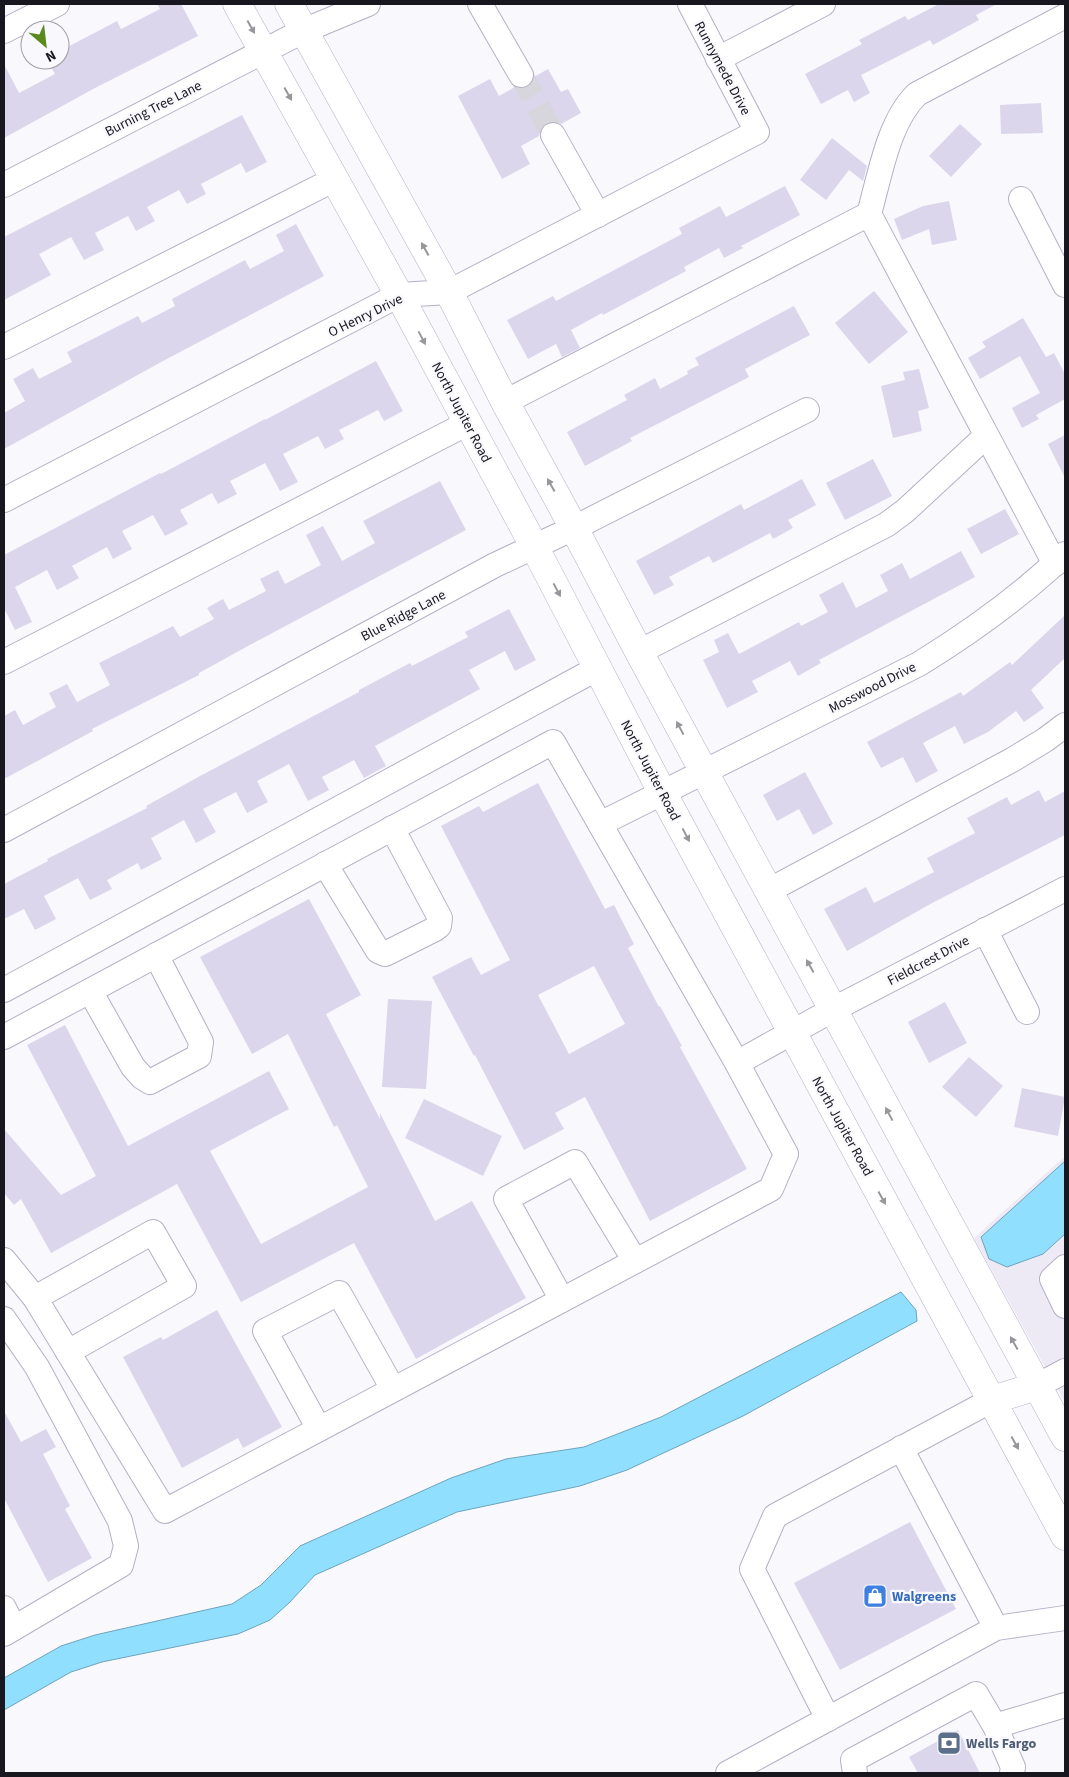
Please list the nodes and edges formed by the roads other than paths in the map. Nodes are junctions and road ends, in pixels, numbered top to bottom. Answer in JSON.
{"nodes":[{"id":1,"x":56,"y":4,"type":"edge"},
{"id":2,"x":237,"y":4,"type":"edge"},
{"id":3,"x":289,"y":4,"type":"edge"},
{"id":4,"x":368,"y":4,"type":"edge"},
{"id":5,"x":480,"y":4,"type":"edge"},
{"id":6,"x":690,"y":4,"type":"edge"},
{"id":7,"x":823,"y":4,"type":"edge"},
{"id":8,"x":1065,"y":16,"type":"edge"},
{"id":9,"x":4,"y":31,"type":"edge"},
{"id":10,"x":303,"y":31,"type":"junction"},
{"id":11,"x":264,"y":51,"type":"junction"},
{"id":12,"x":718,"y":59,"type":"junction"},
{"id":13,"x":521,"y":75,"type":"tunnel mouth"},
{"id":14,"x":757,"y":132,"type":"joint"},
{"id":15,"x":553,"y":135,"type":"tunnel mouth"},
{"id":16,"x":335,"y":180,"type":"junction"},
{"id":17,"x":4,"y":185,"type":"edge"},
{"id":18,"x":1021,"y":199,"type":"dead end"},
{"id":19,"x":598,"y":214,"type":"junction"},
{"id":20,"x":869,"y":214,"type":"junction"},
{"id":21,"x":1065,"y":285,"type":"edge"},
{"id":22,"x":449,"y":292,"type":"junction"},
{"id":23,"x":399,"y":295,"type":"junction"},
{"id":24,"x":4,"y":348,"type":"edge"},
{"id":25,"x":505,"y":402,"type":"junction"},
{"id":26,"x":807,"y":410,"type":"dead end"},
{"id":27,"x":468,"y":423,"type":"junction"},
{"id":28,"x":986,"y":436,"type":"junction"},
{"id":29,"x":4,"y":500,"type":"edge"},
{"id":30,"x":574,"y":528,"type":"junction"},
{"id":31,"x":534,"y":546,"type":"junction"},
{"id":32,"x":1060,"y":559,"type":"edge"},
{"id":33,"x":639,"y":652,"type":"junction"},
{"id":34,"x":4,"y":662,"type":"edge"},
{"id":35,"x":598,"y":668,"type":"junction"},
{"id":36,"x":1065,"y":725,"type":"edge"},
{"id":37,"x":703,"y":771,"type":"junction"},
{"id":38,"x":662,"y":792,"type":"junction"},
{"id":39,"x":600,"y":824,"type":"junction"},
{"id":40,"x":392,"y":828,"type":"junction"},
{"id":41,"x":4,"y":830,"type":"edge"},
{"id":42,"x":325,"y":864,"type":"junction"},
{"id":43,"x":1065,"y":889,"type":"edge"},
{"id":44,"x":768,"y":892,"type":"junction"},
{"id":45,"x":985,"y":930,"type":"junction"},
{"id":46,"x":156,"y":955,"type":"junction"},
{"id":47,"x":4,"y":990,"type":"edge"},
{"id":48,"x":90,"y":991,"type":"junction"},
{"id":49,"x":834,"y":1009,"type":"junction"},
{"id":50,"x":1027,"y":1012,"type":"dead end"},
{"id":51,"x":792,"y":1032,"type":"junction"},
{"id":52,"x":4,"y":1037,"type":"edge"},
{"id":53,"x":737,"y":1063,"type":"junction"},
{"id":54,"x":4,"y":1260,"type":"edge"},
{"id":55,"x":635,"y":1261,"type":"junction"},
{"id":56,"x":1065,"y":1267,"type":"edge"},
{"id":57,"x":35,"y":1298,"type":"junction"},
{"id":58,"x":562,"y":1300,"type":"junction"},
{"id":59,"x":1065,"y":1306,"type":"edge"},
{"id":60,"x":4,"y":1320,"type":"edge"},
{"id":61,"x":68,"y":1352,"type":"junction"},
{"id":62,"x":1065,"y":1371,"type":"edge"},
{"id":63,"x":1037,"y":1386,"type":"junction"},
{"id":64,"x":393,"y":1389,"type":"junction"},
{"id":65,"x":992,"y":1400,"type":"junction"},
{"id":66,"x":319,"y":1429,"type":"junction"},
{"id":67,"x":1065,"y":1438,"type":"edge"},
{"id":68,"x":902,"y":1448,"type":"junction"},
{"id":69,"x":1065,"y":1536,"type":"edge"},
{"id":70,"x":1065,"y":1618,"type":"edge"},
{"id":71,"x":7,"y":1624,"type":"edge"},
{"id":72,"x":996,"y":1628,"type":"junction"},
{"id":73,"x":1065,"y":1705,"type":"edge"},
{"id":74,"x":828,"y":1719,"type":"junction"},
{"id":75,"x":995,"y":1726,"type":"junction"},
{"id":76,"x":730,"y":1773,"type":"edge"},
{"id":77,"x":855,"y":1773,"type":"edge"},
{"id":78,"x":1012,"y":1773,"type":"edge"}],
"edges":[{"from":1,"to":9,"type":"street"},
{"from":2,"to":11,"type":"main road","name":"North Jupiter Road","one_way":true},
{"from":3,"to":10,"type":"main road"},
{"from":4,"to":10,"type":"street","name":"Burning Tree Lane"},
{"from":5,"to":13,"type":"street"},
{"from":6,"to":12,"type":"street","name":"Runnymede Drive"},
{"from":7,"to":12,"type":"street"},
{"from":8,"to":20,"type":"street"},
{"from":10,"to":11,"type":"street","name":"Burning Tree Lane"},
{"from":22,"to":10,"type":"main road","one_way":true},
{"from":11,"to":16,"type":"main road","name":"North Jupiter Road","one_way":true},
{"from":11,"to":17,"type":"street","name":"Burning Tree Lane"},
{"from":12,"to":14,"type":"street","name":"Runnymede Drive"},
{"from":14,"to":19,"type":"street","name":"O Henry Drive"},
{"from":15,"to":19,"type":"street"},
{"from":16,"to":23,"type":"main road","name":"North Jupiter Road"},
{"from":16,"to":24,"type":"street"},
{"from":18,"to":21,"type":"street"},
{"from":19,"to":22,"type":"street","name":"O Henry Drive"},
{"from":20,"to":25,"type":"street"},
{"from":20,"to":28,"type":"street"},
{"from":22,"to":23,"type":"street","name":"O Henry Drive"},
{"from":22,"to":25,"type":"main road"},
{"from":23,"to":27,"type":"main road","name":"North Jupiter Road","one_way":true},
{"from":23,"to":29,"type":"street","name":"O Henry Drive"},
{"from":30,"to":25,"type":"main road","one_way":true},
{"from":26,"to":30,"type":"street","name":"Blue Ridge Lane"},
{"from":27,"to":31,"type":"main road","name":"North Jupiter Road"},
{"from":27,"to":34,"type":"street"},
{"from":28,"to":32,"type":"street"},
{"from":28,"to":33,"type":"street"},
{"from":30,"to":31,"type":"street","name":"Blue Ridge Lane"},
{"from":30,"to":33,"type":"main road"},
{"from":31,"to":35,"type":"main road","name":"North Jupiter Road","one_way":true},
{"from":31,"to":41,"type":"street","name":"Blue Ridge Lane"},
{"from":32,"to":37,"type":"street","name":"Mosswood Drive"},
{"from":37,"to":33,"type":"main road","one_way":true},
{"from":35,"to":38,"type":"main road","name":"North Jupiter Road"},
{"from":35,"to":47,"type":"street"},
{"from":36,"to":44,"type":"street"},
{"from":37,"to":38,"type":"street","name":"Mosswood Drive"},
{"from":37,"to":44,"type":"main road"},
{"from":38,"to":39,"type":"street","name":"Mosswood Drive"},
{"from":38,"to":51,"type":"main road","name":"North Jupiter Road","one_way":true},
{"from":39,"to":40,"type":"street"},
{"from":39,"to":53,"type":"street"},
{"from":40,"to":42,"type":"street"},
{"from":40,"to":42,"type":"street"},
{"from":42,"to":46,"type":"street"},
{"from":43,"to":45,"type":"street","name":"Fieldcrest Drive"},
{"from":49,"to":44,"type":"main road","one_way":true},
{"from":45,"to":49,"type":"street","name":"Fieldcrest Drive"},
{"from":45,"to":50,"type":"street"},
{"from":46,"to":48,"type":"street"},
{"from":46,"to":48,"type":"street"},
{"from":48,"to":52,"type":"street"},
{"from":49,"to":51,"type":"street","name":"Fieldcrest Drive"},
{"from":63,"to":49,"type":"main road","one_way":true},
{"from":51,"to":53,"type":"street","name":"Fieldcrest Drive"},
{"from":51,"to":65,"type":"main road","name":"North Jupiter Road","one_way":true},
{"from":53,"to":55,"type":"street"},
{"from":54,"to":57,"type":"street"},
{"from":55,"to":58,"type":"street"},
{"from":55,"to":58,"type":"street"},
{"from":56,"to":59,"type":"street"},
{"from":57,"to":61,"type":"street"},
{"from":57,"to":61,"type":"street"},
{"from":58,"to":64,"type":"street"},
{"from":60,"to":71,"type":"street"},
{"from":61,"to":66,"type":"street"},
{"from":62,"to":63,"type":"street"},
{"from":63,"to":65,"type":"main road"},
{"from":63,"to":67,"type":"main road"},
{"from":64,"to":66,"type":"street"},
{"from":64,"to":66,"type":"street"},
{"from":65,"to":68,"type":"street"},
{"from":65,"to":69,"type":"main road","name":"North Jupiter Road","one_way":true},
{"from":68,"to":72,"type":"street"},
{"from":68,"to":74,"type":"street"},
{"from":70,"to":72,"type":"street"},
{"from":72,"to":74,"type":"street"},
{"from":73,"to":75,"type":"street"},
{"from":74,"to":76,"type":"street"},
{"from":75,"to":77,"type":"street"},
{"from":75,"to":78,"type":"street"}]}
